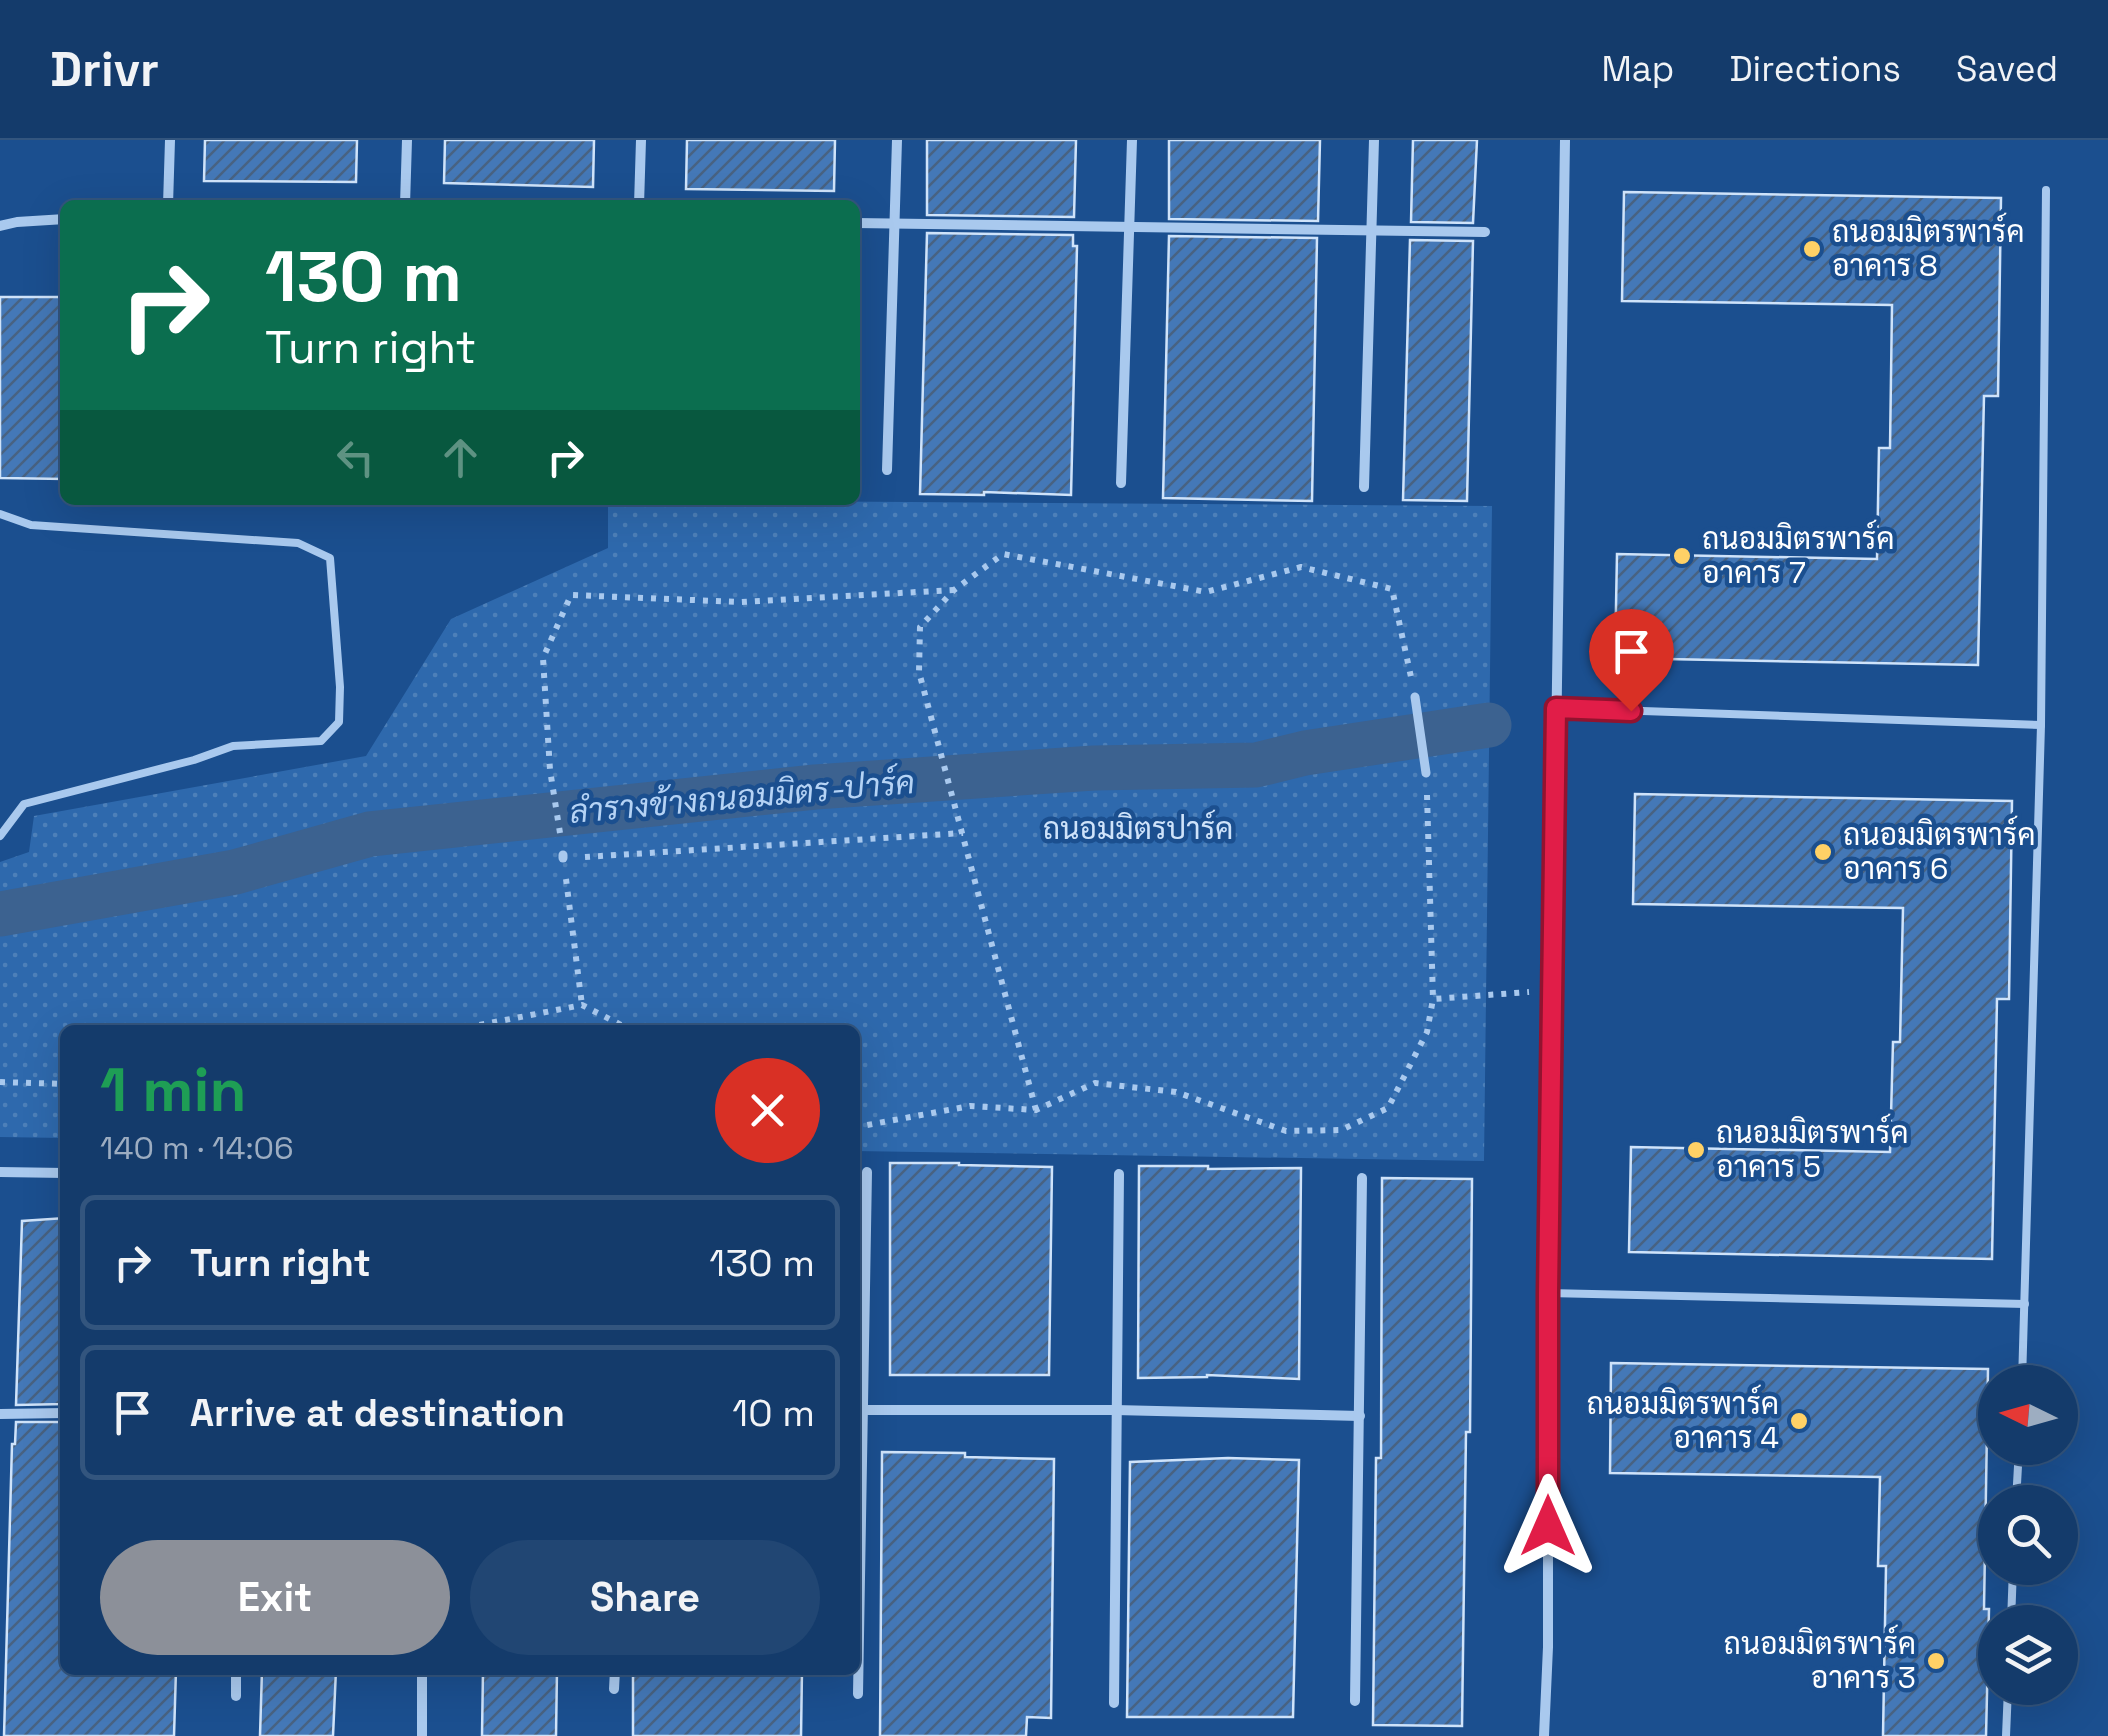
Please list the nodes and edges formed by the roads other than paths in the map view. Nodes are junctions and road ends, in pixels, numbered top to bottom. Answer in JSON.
{"nodes":[{"id":1,"x":170,"y":140,"type":"edge"},
{"id":2,"x":407,"y":140,"type":"edge"},
{"id":3,"x":642,"y":140,"type":"edge"},
{"id":4,"x":897,"y":140,"type":"edge"},
{"id":5,"x":1132,"y":140,"type":"edge"},
{"id":6,"x":1374,"y":140,"type":"edge"},
{"id":7,"x":1565,"y":140,"type":"edge"},
{"id":8,"x":2046,"y":190,"type":"dead end"},
{"id":9,"x":168,"y":200,"type":"edge"},
{"id":10,"x":405,"y":200,"type":"edge"},
{"id":11,"x":639,"y":200,"type":"edge"},
{"id":12,"x":60,"y":219,"type":"edge"},
{"id":13,"x":860,"y":223,"type":"edge"},
{"id":14,"x":895,"y":224,"type":"junction"},
{"id":15,"x":0,"y":226,"type":"edge"},
{"id":16,"x":1129,"y":227,"type":"junction"},
{"id":17,"x":1371,"y":231,"type":"junction"},
{"id":18,"x":1485,"y":232,"type":"dead end"},
{"id":19,"x":887,"y":470,"type":"dead end"},
{"id":20,"x":1121,"y":483,"type":"dead end"},
{"id":21,"x":1364,"y":487,"type":"dead end"},
{"id":22,"x":0,"y":514,"type":"edge"},
{"id":23,"x":1415,"y":698,"type":"road end"},
{"id":24,"x":1556,"y":708,"type":"junction"},
{"id":25,"x":2041,"y":725,"type":"junction"},
{"id":26,"x":1426,"y":774,"type":"road end"},
{"id":27,"x":0,"y":836,"type":"edge"},
{"id":28,"x":0,"y":1172,"type":"edge"},
{"id":29,"x":867,"y":1172,"type":"dead end"},
{"id":30,"x":60,"y":1173,"type":"edge"},
{"id":31,"x":1119,"y":1174,"type":"dead end"},
{"id":32,"x":1362,"y":1178,"type":"dead end"},
{"id":33,"x":1548,"y":1293,"type":"junction"},
{"id":34,"x":2025,"y":1304,"type":"junction"},
{"id":35,"x":2023,"y":1365,"type":"edge"},
{"id":36,"x":860,"y":1410,"type":"edge"},
{"id":37,"x":1115,"y":1410,"type":"junction"},
{"id":38,"x":0,"y":1414,"type":"edge"},
{"id":39,"x":60,"y":1414,"type":"edge"},
{"id":40,"x":1360,"y":1416,"type":"junction"},
{"id":41,"x":236,"y":1675,"type":"edge"},
{"id":42,"x":422,"y":1675,"type":"edge"},
{"id":43,"x":614,"y":1675,"type":"edge"},
{"id":44,"x":858,"y":1675,"type":"edge"},
{"id":45,"x":614,"y":1689,"type":"dead end"},
{"id":46,"x":858,"y":1694,"type":"dead end"},
{"id":47,"x":236,"y":1696,"type":"dead end"},
{"id":48,"x":1355,"y":1701,"type":"dead end"},
{"id":49,"x":1114,"y":1703,"type":"dead end"},
{"id":50,"x":2007,"y":1705,"type":"edge"},
{"id":51,"x":422,"y":1736,"type":"edge"},
{"id":52,"x":1544,"y":1736,"type":"edge"},
{"id":53,"x":2006,"y":1736,"type":"edge"}],
"edges":[{"from":1,"to":9,"type":"street"},
{"from":2,"to":10,"type":"street"},
{"from":3,"to":11,"type":"street"},
{"from":4,"to":14,"type":"street"},
{"from":5,"to":16,"type":"street"},
{"from":6,"to":17,"type":"street"},
{"from":7,"to":24,"type":"street"},
{"from":8,"to":25,"type":"lane"},
{"from":12,"to":15,"type":"street"},
{"from":13,"to":14,"type":"street"},
{"from":14,"to":16,"type":"street"},
{"from":14,"to":19,"type":"street"},
{"from":16,"to":17,"type":"street"},
{"from":16,"to":20,"type":"street"},
{"from":17,"to":18,"type":"street"},
{"from":17,"to":21,"type":"street"},
{"from":22,"to":27,"type":"lane"},
{"from":23,"to":26,"type":"street"},
{"from":24,"to":25,"type":"lane"},
{"from":24,"to":33,"type":"street"},
{"from":25,"to":34,"type":"lane"},
{"from":28,"to":30,"type":"street"},
{"from":29,"to":36,"type":"street"},
{"from":31,"to":37,"type":"street"},
{"from":32,"to":40,"type":"street"},
{"from":33,"to":34,"type":"lane"},
{"from":33,"to":52,"type":"street"},
{"from":34,"to":35,"type":"lane"},
{"from":36,"to":37,"type":"street"},
{"from":37,"to":40,"type":"street"},
{"from":37,"to":49,"type":"street"},
{"from":38,"to":39,"type":"street"},
{"from":40,"to":48,"type":"street"},
{"from":41,"to":47,"type":"street"},
{"from":42,"to":51,"type":"street"},
{"from":43,"to":45,"type":"street"},
{"from":44,"to":46,"type":"street"},
{"from":50,"to":53,"type":"lane"}]}
